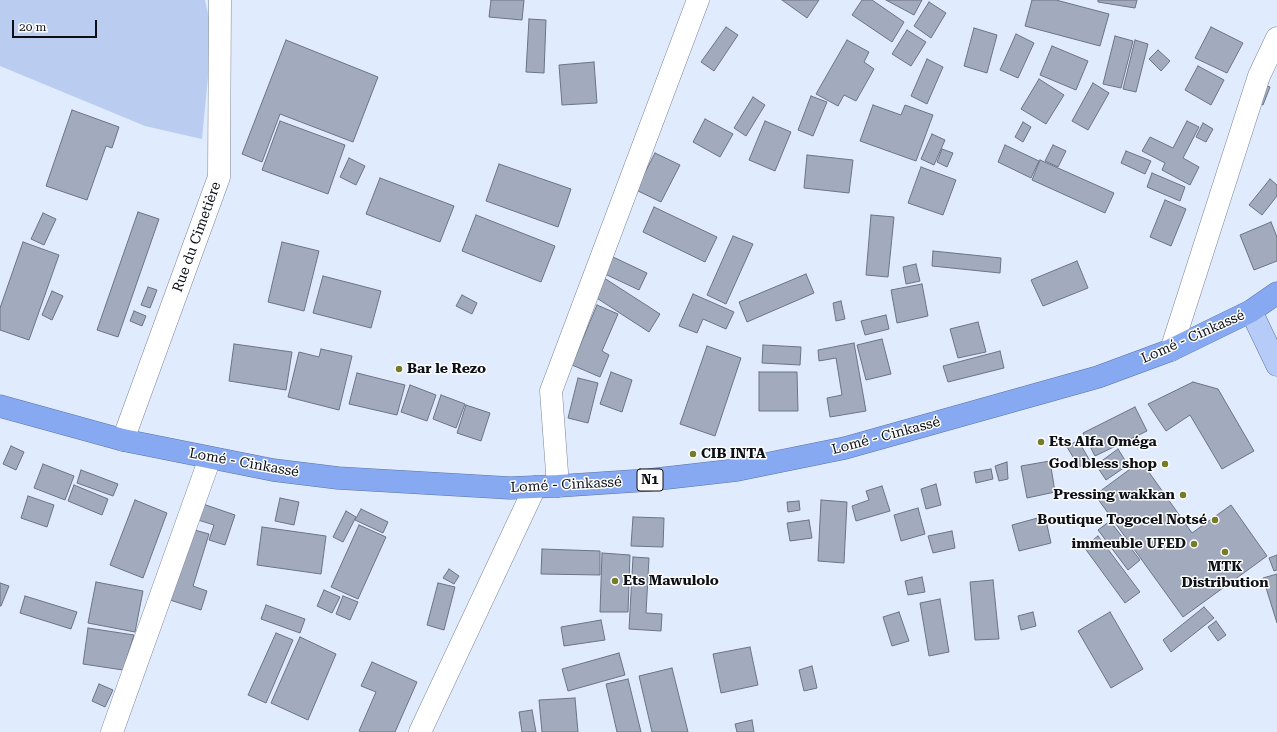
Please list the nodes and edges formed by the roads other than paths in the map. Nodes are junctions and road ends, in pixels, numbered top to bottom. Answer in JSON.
{"nodes":[{"id":1,"x":214,"y":0,"type":"edge"},
{"id":2,"x":220,"y":0,"type":"edge"},
{"id":3,"x":698,"y":0,"type":"edge"},
{"id":4,"x":220,"y":22,"type":"junction"},
{"id":5,"x":1277,"y":38,"type":"edge"},
{"id":6,"x":1277,"y":293,"type":"edge"},
{"id":7,"x":1251,"y":311,"type":"junction"},
{"id":8,"x":1171,"y":350,"type":"junction"},
{"id":9,"x":1277,"y":365,"type":"edge"},
{"id":10,"x":0,"y":406,"type":"edge"},
{"id":11,"x":123,"y":440,"type":"junction"},
{"id":12,"x":210,"y":458,"type":"junction"},
{"id":13,"x":558,"y":486,"type":"junction"},
{"id":14,"x":535,"y":487,"type":"junction"},
{"id":15,"x":112,"y":732,"type":"edge"},
{"id":16,"x":420,"y":732,"type":"edge"}],
"edges":[{"from":1,"to":4,"type":"street"},
{"from":2,"to":4,"type":"street","name":"Rue du Cimetière"},
{"from":3,"to":13,"type":"street"},
{"from":4,"to":11,"type":"street","name":"Rue du Cimetière"},
{"from":5,"to":8,"type":"street"},
{"from":6,"to":7,"type":"highway","name":"Lomé - Cinkassé","number":"N1"},
{"from":7,"to":8,"type":"highway","name":"Lomé - Cinkassé","number":"N1"},
{"from":7,"to":9,"type":"main road"},
{"from":8,"to":13,"type":"highway","name":"Lomé - Cinkassé","number":"N1"},
{"from":10,"to":11,"type":"highway","name":"Lomé - Cinkassé","number":"N1"},
{"from":11,"to":12,"type":"highway","name":"Lomé - Cinkassé","number":"N1"},
{"from":12,"to":14,"type":"highway","name":"Lomé - Cinkassé","number":"N1"},
{"from":12,"to":15,"type":"street"},
{"from":13,"to":14,"type":"highway","name":"Lomé - Cinkassé","number":"N1"},
{"from":14,"to":16,"type":"street"}]}
